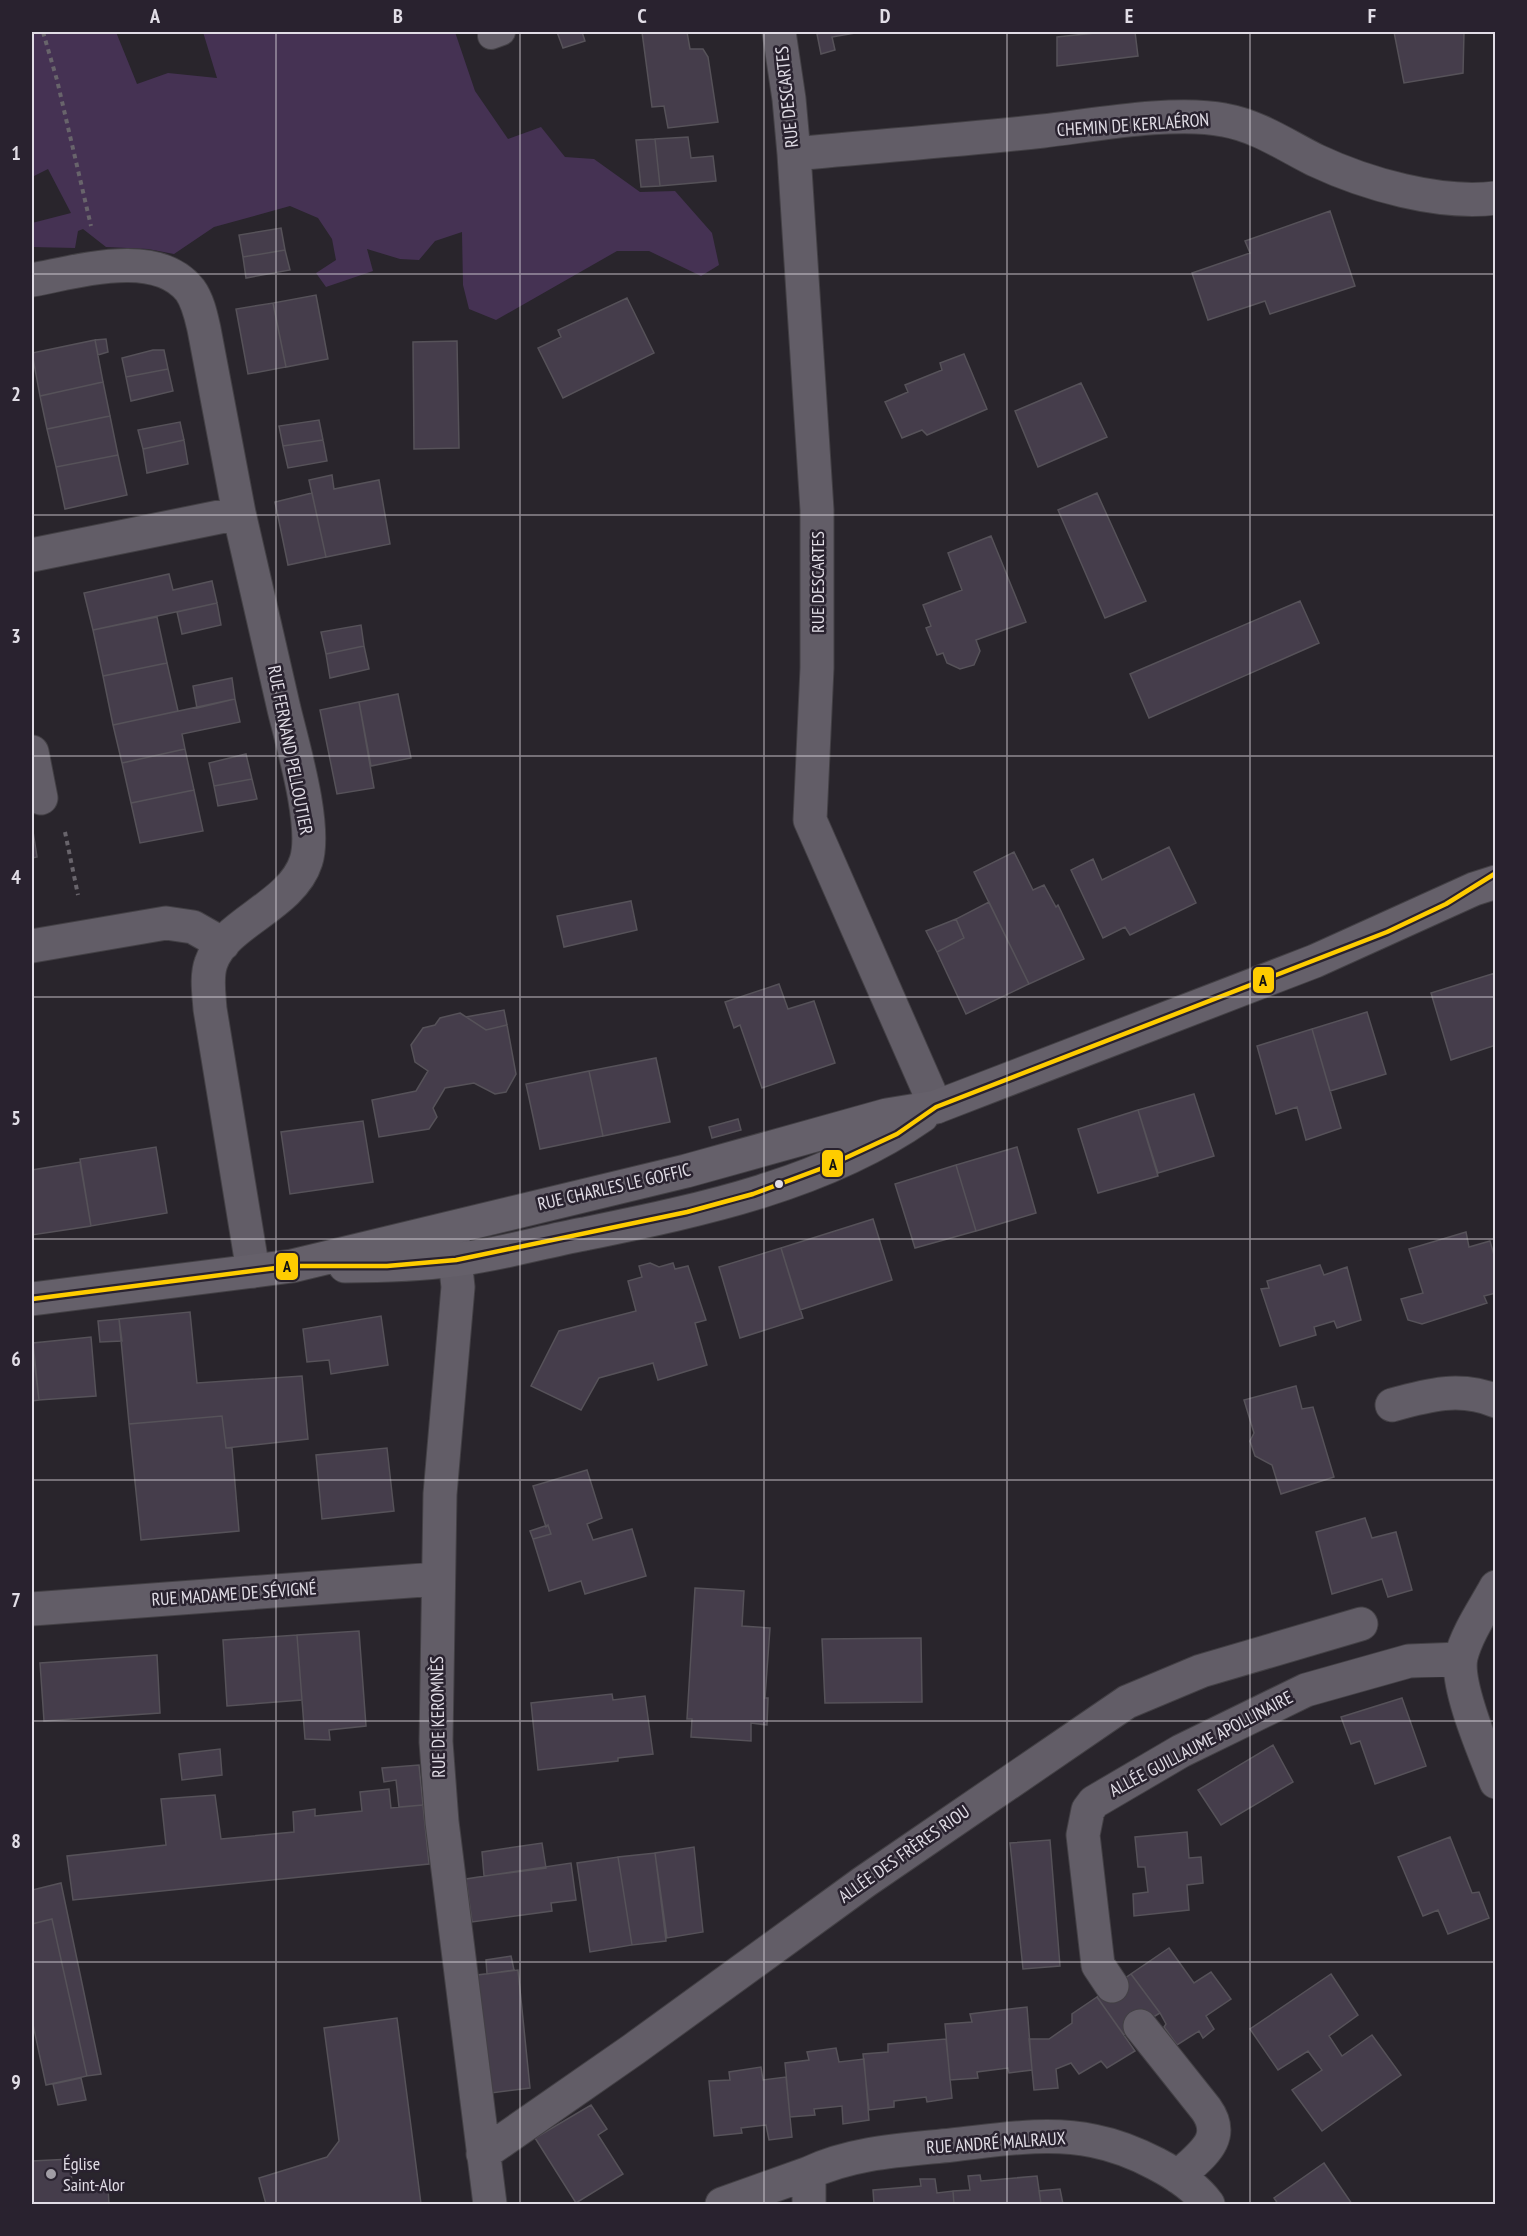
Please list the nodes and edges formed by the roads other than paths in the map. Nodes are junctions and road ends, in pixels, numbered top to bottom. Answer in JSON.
{"nodes":[{"id":1,"x":779,"y":32,"type":"edge"},
{"id":2,"x":794,"y":154,"type":"junction"},
{"id":3,"x":1496,"y":198,"type":"edge"},
{"id":4,"x":32,"y":280,"type":"edge"},
{"id":5,"x":240,"y":513,"type":"junction"},
{"id":6,"x":32,"y":555,"type":"edge"},
{"id":7,"x":32,"y":752,"type":"edge"},
{"id":8,"x":41,"y":798,"type":"road end"},
{"id":9,"x":1488,"y":881,"type":"edge"},
{"id":10,"x":222,"y":944,"type":"junction"},
{"id":11,"x":32,"y":946,"type":"edge"},
{"id":12,"x":936,"y":1107,"type":"junction"},
{"id":13,"x":451,"y":1227,"type":"junction"},
{"id":14,"x":456,"y":1260,"type":"junction"},
{"id":15,"x":292,"y":1266,"type":"junction"},
{"id":16,"x":253,"y":1271,"type":"junction"},
{"id":17,"x":32,"y":1299,"type":"edge"},
{"id":18,"x":1496,"y":1401,"type":"edge"},
{"id":19,"x":1392,"y":1405,"type":"dead end"},
{"id":20,"x":437,"y":1579,"type":"junction"},
{"id":21,"x":1496,"y":1587,"type":"edge"},
{"id":22,"x":32,"y":1609,"type":"edge"},
{"id":23,"x":1361,"y":1624,"type":"dead end"},
{"id":24,"x":1460,"y":1659,"type":"junction"},
{"id":25,"x":1496,"y":1782,"type":"edge"},
{"id":26,"x":1112,"y":1986,"type":"dead end"},
{"id":27,"x":1140,"y":2026,"type":"dead end"},
{"id":28,"x":483,"y":2154,"type":"junction"},
{"id":29,"x":1178,"y":2177,"type":"junction"},
{"id":30,"x":809,"y":2189,"type":"edge"},
{"id":31,"x":490,"y":2205,"type":"edge"},
{"id":32,"x":722,"y":2205,"type":"edge"},
{"id":33,"x":1208,"y":2205,"type":"edge"}],
"edges":[{"from":1,"to":2,"type":"street","name":"RUE DESCARTES"},
{"from":2,"to":3,"type":"street","name":"CHEMIN DE KERLAÉRON"},
{"from":2,"to":12,"type":"street","name":"RUE DESCARTES"},
{"from":4,"to":5,"type":"street","name":"RUE FERNAND PELLOUTIER"},
{"from":5,"to":6,"type":"street"},
{"from":5,"to":10,"type":"street","name":"RUE FERNAND PELLOUTIER"},
{"from":7,"to":8,"type":"street"},
{"from":9,"to":12,"type":"street","name":"RUE CHARLES LE GOFFIC"},
{"from":10,"to":11,"type":"street"},
{"from":10,"to":16,"type":"street","name":"RUE FERNAND PELLOUTIER"},
{"from":12,"to":13,"type":"street","name":"RUE CHARLES LE GOFFIC"},
{"from":12,"to":14,"type":"street","name":"RUE CHARLES LE GOFFIC"},
{"from":13,"to":14,"type":"street","name":"RUE DE KEROMNÈS"},
{"from":13,"to":15,"type":"street","name":"RUE CHARLES LE GOFFIC"},
{"from":14,"to":15,"type":"street","name":"RUE CHARLES LE GOFFIC"},
{"from":14,"to":20,"type":"street","name":"RUE DE KEROMNÈS"},
{"from":15,"to":16,"type":"street","name":"RUE CHARLES LE GOFFIC"},
{"from":16,"to":17,"type":"street","name":"RUE CHARLES LE GOFFIC"},
{"from":18,"to":19,"type":"street"},
{"from":20,"to":22,"type":"street","name":"RUE MADAME DE SÉVIGNÉ"},
{"from":20,"to":28,"type":"street","name":"RUE DE KEROMNÈS"},
{"from":21,"to":24,"type":"street"},
{"from":23,"to":28,"type":"street","name":"ALLÉE DES FRÈRES RIOU"},
{"from":24,"to":25,"type":"street"},
{"from":24,"to":26,"type":"street","name":"ALLÉE GUILLAUME APOLLINAIRE"},
{"from":27,"to":29,"type":"street"},
{"from":28,"to":31,"type":"street","name":"RUE DE KEROMNÈS"},
{"from":29,"to":30,"type":"street","name":"RUE ANDRÉ MALRAUX"},
{"from":29,"to":33,"type":"street","name":"RUE ANDRÉ MALRAUX"},
{"from":30,"to":32,"type":"street","name":"RUE ANDRÉ MALRAUX"}]}
